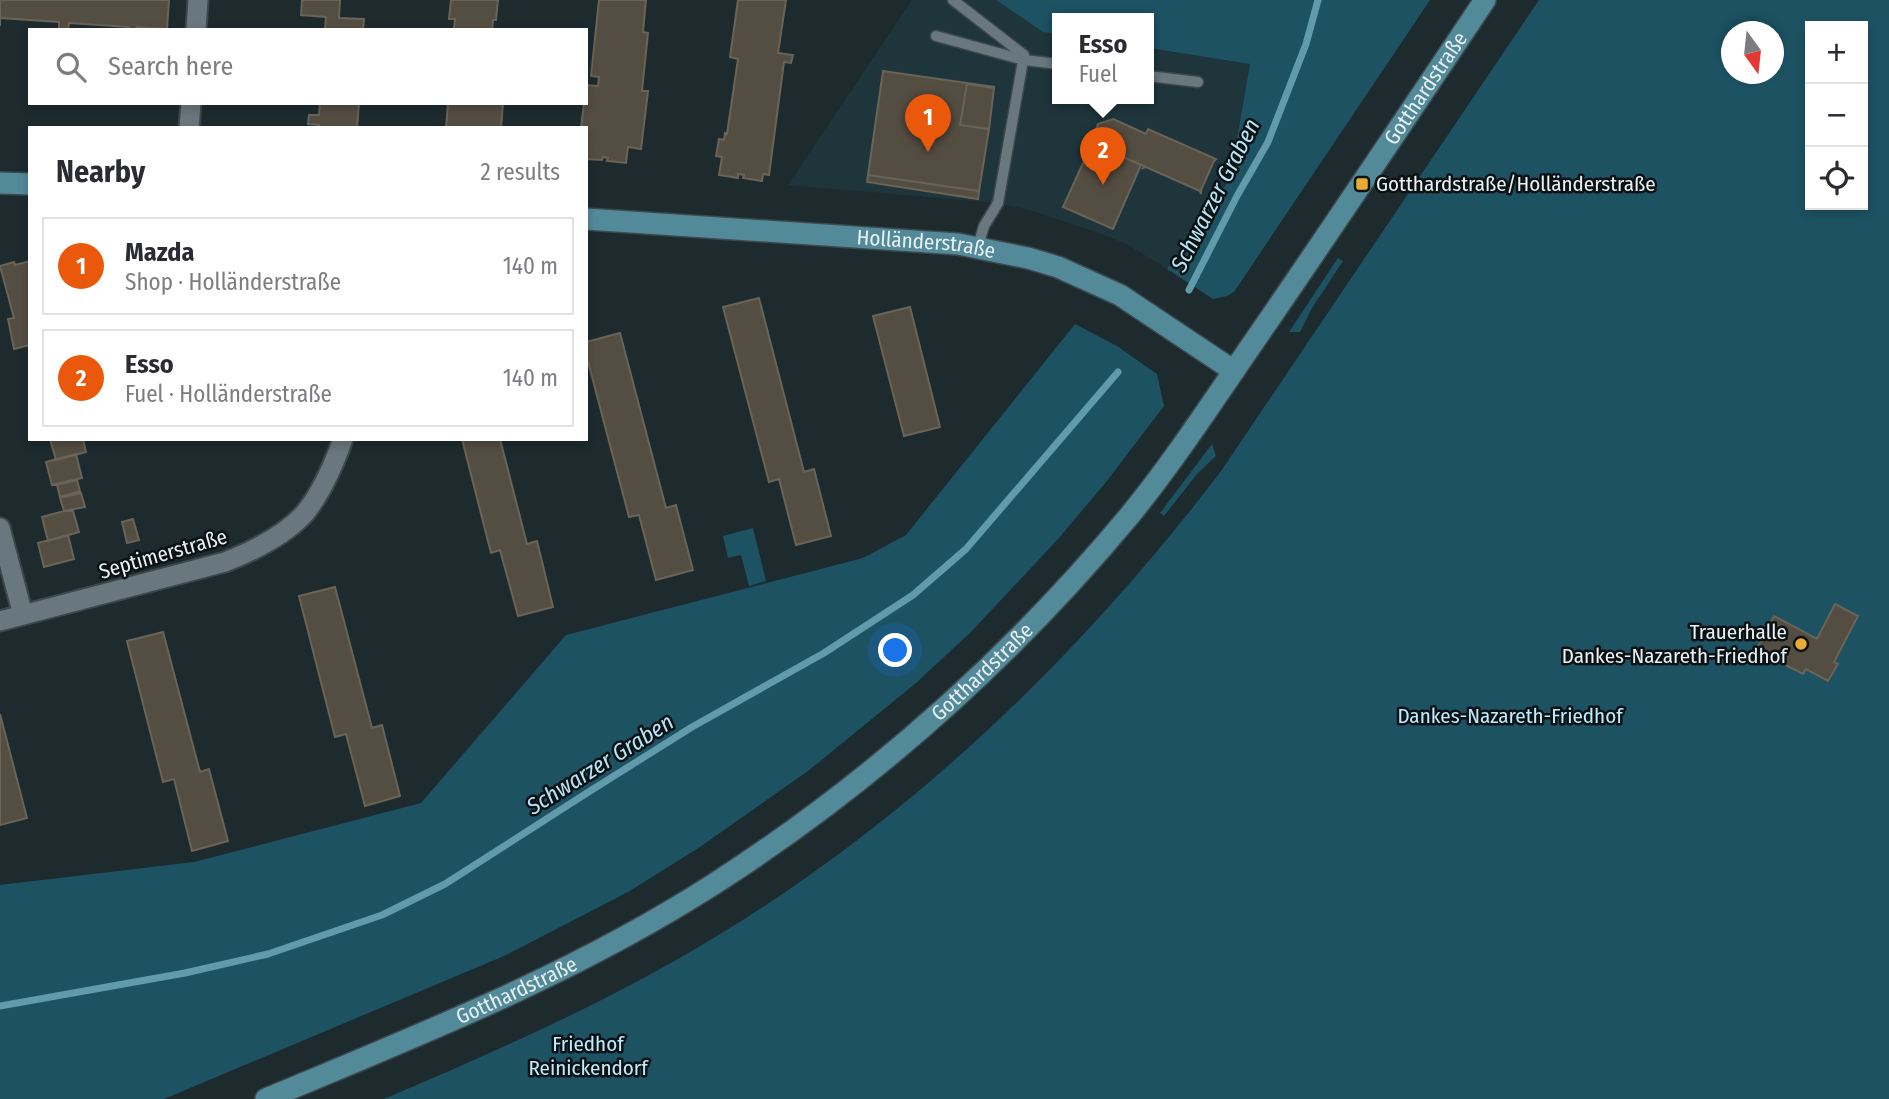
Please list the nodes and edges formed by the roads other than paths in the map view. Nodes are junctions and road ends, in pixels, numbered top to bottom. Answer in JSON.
{"nodes":[{"id":1,"x":198,"y":0,"type":"edge"},
{"id":2,"x":953,"y":0,"type":"edge"},
{"id":3,"x":1485,"y":0,"type":"edge"},
{"id":4,"x":196,"y":28,"type":"edge"},
{"id":5,"x":936,"y":36,"type":"dead end"},
{"id":6,"x":1024,"y":60,"type":"junction"},
{"id":7,"x":1052,"y":63,"type":"edge"},
{"id":8,"x":1154,"y":77,"type":"edge"},
{"id":9,"x":1198,"y":82,"type":"dead end"},
{"id":10,"x":191,"y":105,"type":"edge"},
{"id":11,"x":189,"y":126,"type":"edge"},
{"id":12,"x":0,"y":183,"type":"edge"},
{"id":13,"x":28,"y":184,"type":"edge"},
{"id":14,"x":588,"y":219,"type":"edge"},
{"id":15,"x":978,"y":246,"type":"junction"},
{"id":16,"x":1234,"y":370,"type":"junction"},
{"id":17,"x":342,"y":441,"type":"edge"},
{"id":18,"x":0,"y":528,"type":"edge"},
{"id":19,"x":23,"y":615,"type":"junction"},
{"id":20,"x":0,"y":621,"type":"edge"},
{"id":21,"x":265,"y":1099,"type":"edge"}],
"edges":[{"from":1,"to":4,"type":"street"},
{"from":2,"to":6,"type":"lane"},
{"from":3,"to":16,"type":"main road","name":"Gotthardstraße"},
{"from":5,"to":6,"type":"lane"},
{"from":6,"to":7,"type":"lane"},
{"from":6,"to":15,"type":"lane"},
{"from":8,"to":9,"type":"lane"},
{"from":10,"to":11,"type":"street"},
{"from":12,"to":13,"type":"main road"},
{"from":14,"to":15,"type":"main road","name":"Holländerstraße"},
{"from":15,"to":16,"type":"main road","name":"Holländerstraße"},
{"from":16,"to":21,"type":"main road","name":"Gotthardstraße"},
{"from":17,"to":19,"type":"street","name":"Septimerstraße"},
{"from":18,"to":19,"type":"street"},
{"from":19,"to":20,"type":"street","name":"Septimerstraße"}]}
